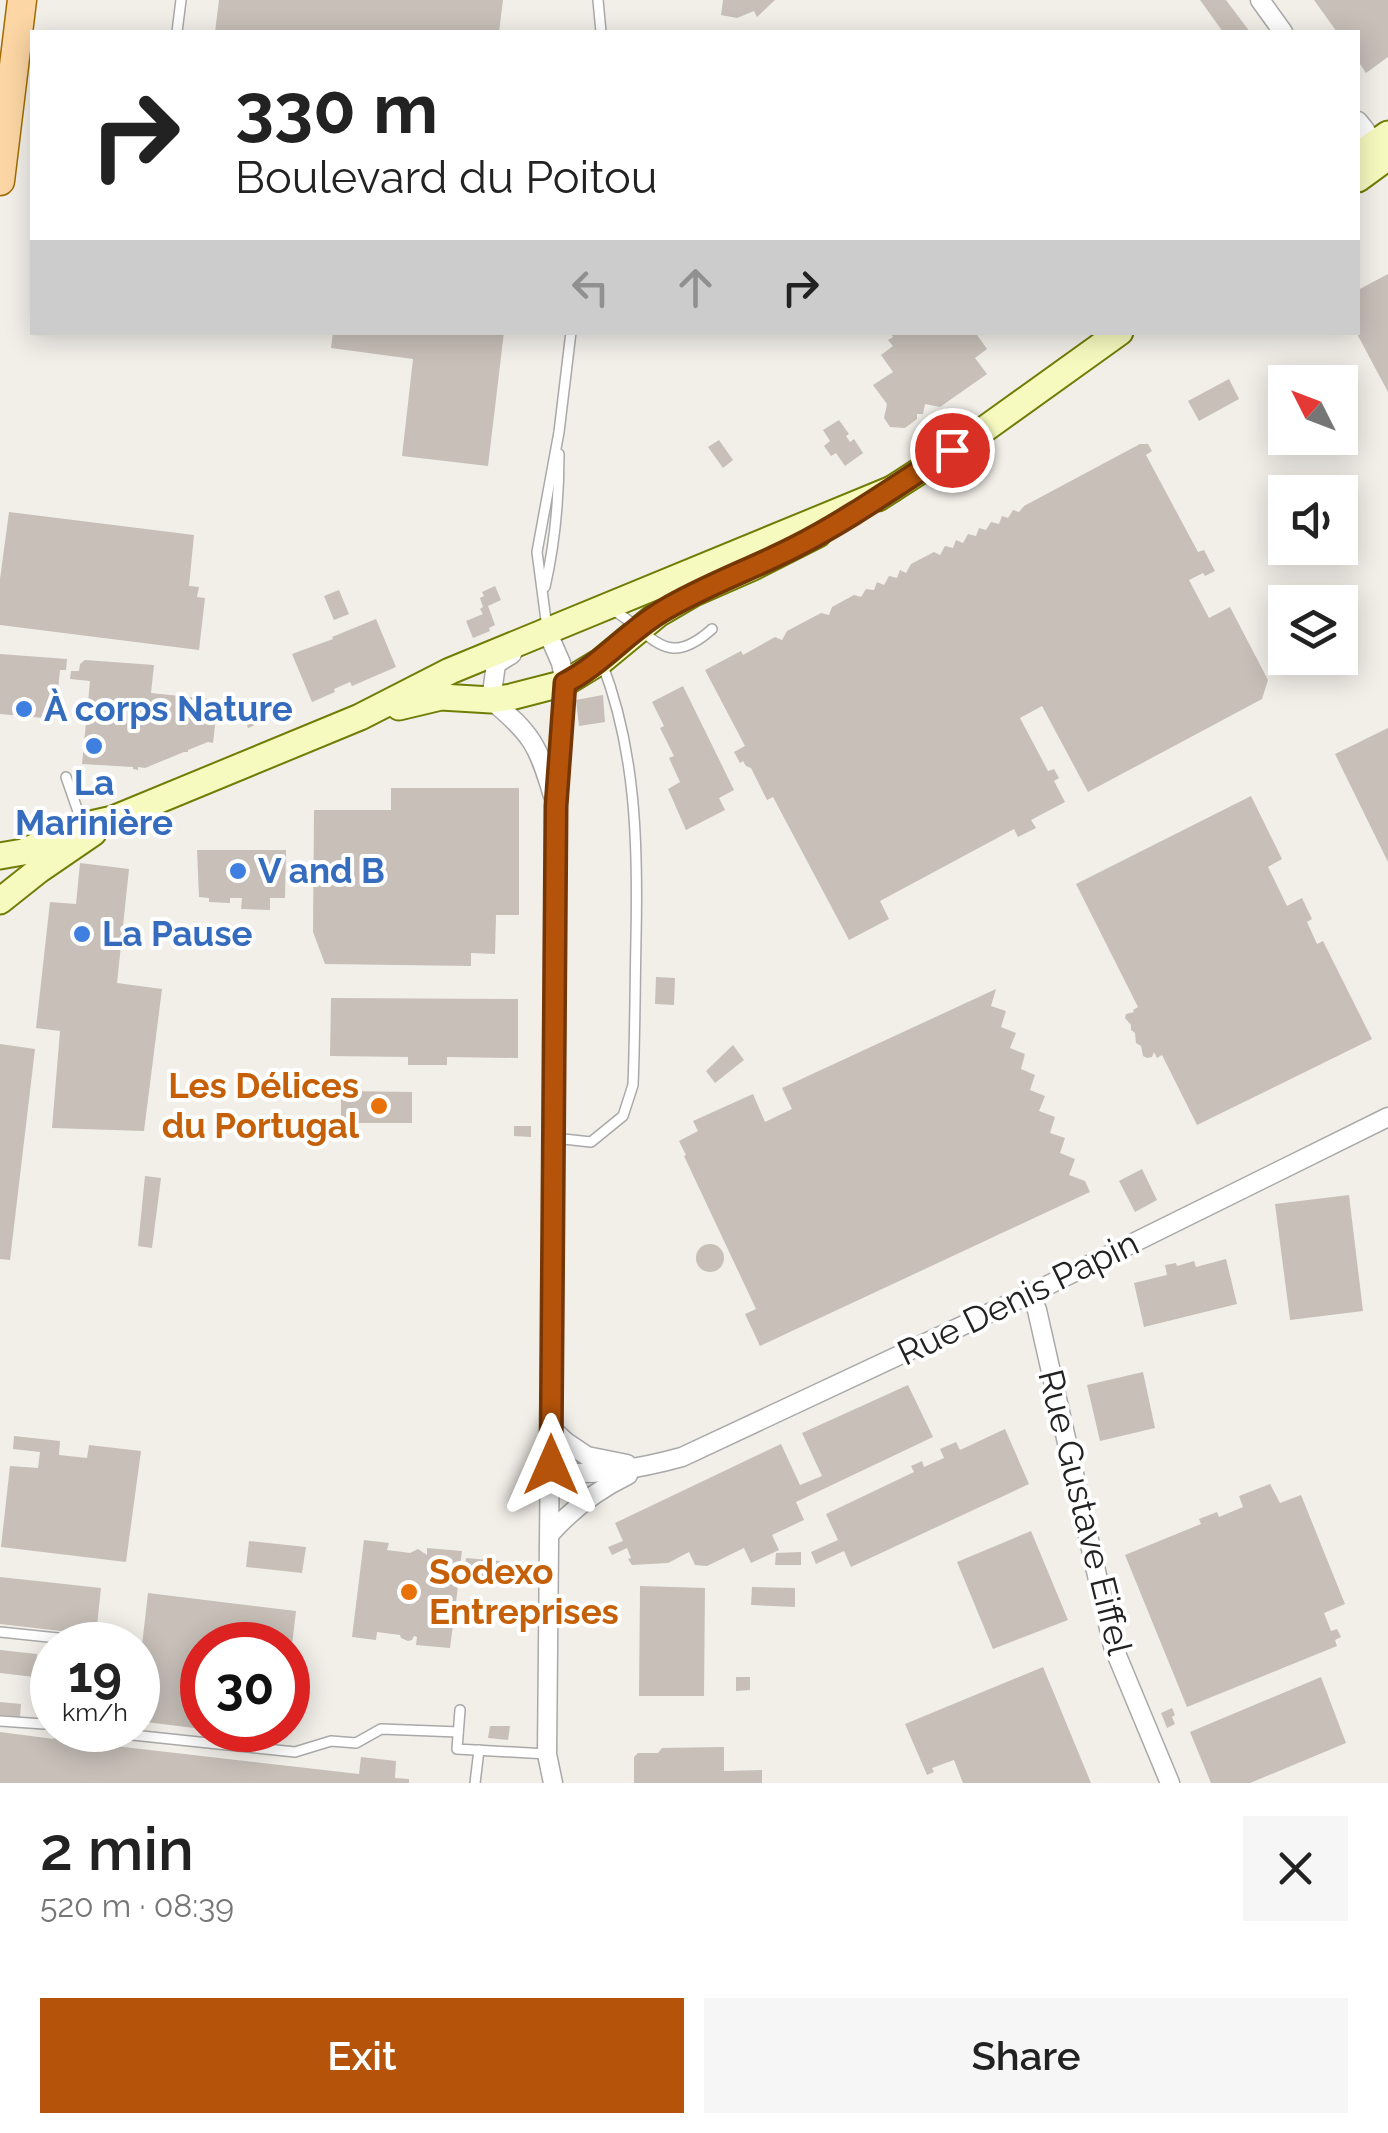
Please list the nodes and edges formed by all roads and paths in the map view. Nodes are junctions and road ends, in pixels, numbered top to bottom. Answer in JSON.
{"nodes":[{"id":1,"x":6,"y":0,"type":"edge"},
{"id":2,"x":22,"y":0,"type":"edge"},
{"id":3,"x":182,"y":0,"type":"edge"},
{"id":4,"x":598,"y":0,"type":"edge"},
{"id":5,"x":1260,"y":0,"type":"edge"},
{"id":6,"x":177,"y":30,"type":"edge"},
{"id":7,"x":601,"y":30,"type":"edge"},
{"id":8,"x":1282,"y":30,"type":"edge"},
{"id":9,"x":0,"y":44,"type":"edge"},
{"id":10,"x":1360,"y":121,"type":"edge"},
{"id":11,"x":1372,"y":150,"type":"edge"},
{"id":12,"x":0,"y":181,"type":"edge"},
{"id":13,"x":571,"y":335,"type":"edge"},
{"id":14,"x":1116,"y":335,"type":"edge"},
{"id":15,"x":892,"y":488,"type":"junction"},
{"id":16,"x":607,"y":606,"type":"junction"},
{"id":17,"x":640,"y":628,"type":"junction"},
{"id":18,"x":712,"y":629,"type":"dead end"},
{"id":19,"x":539,"y":634,"type":"junction"},
{"id":20,"x":601,"y":661,"type":"junction"},
{"id":21,"x":565,"y":683,"type":"junction"},
{"id":22,"x":491,"y":700,"type":"junction"},
{"id":23,"x":360,"y":717,"type":"junction"},
{"id":24,"x":66,"y":777,"type":"dead end"},
{"id":25,"x":556,"y":806,"type":"junction"},
{"id":26,"x":113,"y":818,"type":"junction"},
{"id":27,"x":82,"y":826,"type":"junction"},
{"id":28,"x":0,"y":856,"type":"edge"},
{"id":29,"x":0,"y":900,"type":"edge"},
{"id":30,"x":1388,"y":1117,"type":"edge"},
{"id":31,"x":554,"y":1138,"type":"junction"},
{"id":32,"x":1030,"y":1294,"type":"junction"},
{"id":33,"x":551,"y":1428,"type":"junction"},
{"id":34,"x":642,"y":1468,"type":"junction"},
{"id":35,"x":551,"y":1472,"type":"junction"},
{"id":36,"x":550,"y":1534,"type":"junction"},
{"id":37,"x":0,"y":1632,"type":"edge"},
{"id":38,"x":30,"y":1635,"type":"edge"},
{"id":39,"x":460,"y":1710,"type":"dead end"},
{"id":40,"x":0,"y":1721,"type":"edge"},
{"id":41,"x":30,"y":1723,"type":"edge"},
{"id":42,"x":458,"y":1732,"type":"junction"},
{"id":43,"x":160,"y":1738,"type":"edge"},
{"id":44,"x":479,"y":1750,"type":"junction"},
{"id":45,"x":547,"y":1754,"type":"junction"},
{"id":46,"x":476,"y":1783,"type":"edge"},
{"id":47,"x":553,"y":1783,"type":"edge"},
{"id":48,"x":1170,"y":1783,"type":"edge"}],
"edges":[{"from":1,"to":9,"type":"main road"},
{"from":2,"to":12,"type":"main road"},
{"from":3,"to":6,"type":"lane"},
{"from":4,"to":7,"type":"lane"},
{"from":5,"to":8,"type":"street"},
{"from":10,"to":11,"type":"street"},
{"from":13,"to":19,"type":"lane"},
{"from":14,"to":15,"type":"main road"},
{"from":15,"to":16,"type":"main road"},
{"from":15,"to":17,"type":"main road"},
{"from":16,"to":17,"type":"lane"},
{"from":16,"to":19,"type":"main road"},
{"from":17,"to":18,"type":"lane"},
{"from":17,"to":20,"type":"main road"},
{"from":19,"to":21,"type":"street"},
{"from":19,"to":22,"type":"street"},
{"from":19,"to":23,"type":"main road"},
{"from":20,"to":21,"type":"main road"},
{"from":20,"to":31,"type":"lane"},
{"from":21,"to":22,"type":"main road"},
{"from":21,"to":25,"type":"street"},
{"from":22,"to":23,"type":"main road"},
{"from":22,"to":25,"type":"street"},
{"from":23,"to":26,"type":"main road"},
{"from":24,"to":27,"type":"lane"},
{"from":25,"to":31,"type":"street"},
{"from":26,"to":27,"type":"main road"},
{"from":26,"to":29,"type":"main road"},
{"from":27,"to":28,"type":"main road"},
{"from":30,"to":32,"type":"street","name":"Rue Denis Papin"},
{"from":31,"to":33,"type":"street"},
{"from":32,"to":34,"type":"street","name":"Rue Denis Papin"},
{"from":32,"to":48,"type":"street","name":"Rue Gustave Eiffel"},
{"from":33,"to":34,"type":"street","name":"Rue Denis Papin"},
{"from":33,"to":35,"type":"street"},
{"from":34,"to":35,"type":"street","name":"Rue Denis Papin"},
{"from":34,"to":36,"type":"street","name":"Rue Denis Papin"},
{"from":35,"to":36,"type":"street"},
{"from":36,"to":45,"type":"street"},
{"from":37,"to":38,"type":"lane"},
{"from":39,"to":42,"type":"lane"},
{"from":40,"to":41,"type":"lane"},
{"from":42,"to":43,"type":"lane"},
{"from":42,"to":44,"type":"lane"},
{"from":44,"to":45,"type":"lane"},
{"from":44,"to":46,"type":"lane"},
{"from":45,"to":47,"type":"street"}]}
